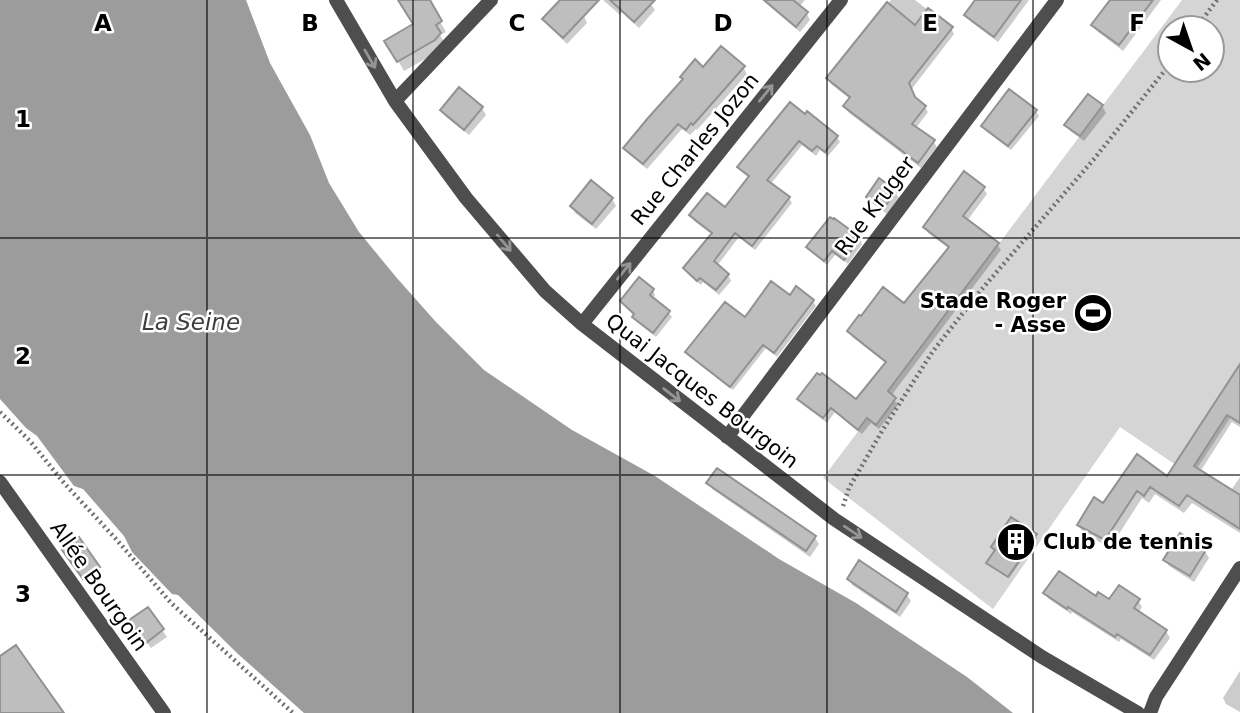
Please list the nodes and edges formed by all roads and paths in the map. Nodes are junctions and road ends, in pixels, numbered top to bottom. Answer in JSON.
{"nodes":[{"id":1,"x":336,"y":0,"type":"edge"},
{"id":2,"x":491,"y":0,"type":"edge"},
{"id":3,"x":841,"y":0,"type":"edge"},
{"id":4,"x":1057,"y":0,"type":"edge"},
{"id":5,"x":1156,"y":82,"type":"edge"},
{"id":6,"x":395,"y":101,"type":"junction"},
{"id":7,"x":582,"y":324,"type":"junction"},
{"id":8,"x":0,"y":412,"type":"edge"},
{"id":9,"x":727,"y":437,"type":"junction"},
{"id":10,"x":0,"y":482,"type":"edge"},
{"id":11,"x":843,"y":506,"type":"dead end"},
{"id":12,"x":1240,"y":568,"type":"edge"},
{"id":13,"x":164,"y":713,"type":"edge"},
{"id":14,"x":293,"y":713,"type":"edge"},
{"id":15,"x":1138,"y":713,"type":"edge"},
{"id":16,"x":1150,"y":713,"type":"edge"}],
"edges":[{"from":1,"to":6,"type":"street","name":"Quai Jacques Bourgoin","one_way":true},
{"from":2,"to":6,"type":"street"},
{"from":7,"to":3,"type":"street","name":"Rue Charles Jozon","one_way":true},
{"from":4,"to":9,"type":"street","name":"Rue Kruger"},
{"from":5,"to":11,"type":"path"},
{"from":6,"to":7,"type":"street","name":"Quai Jacques Bourgoin","one_way":true},
{"from":7,"to":9,"type":"street","name":"Quai Jacques Bourgoin","one_way":true},
{"from":8,"to":14,"type":"path"},
{"from":9,"to":15,"type":"street","name":"Quai Jacques Bourgoin","one_way":true},
{"from":10,"to":13,"type":"street","name":"Allée Bourgoin"},
{"from":12,"to":16,"type":"street"}]}
